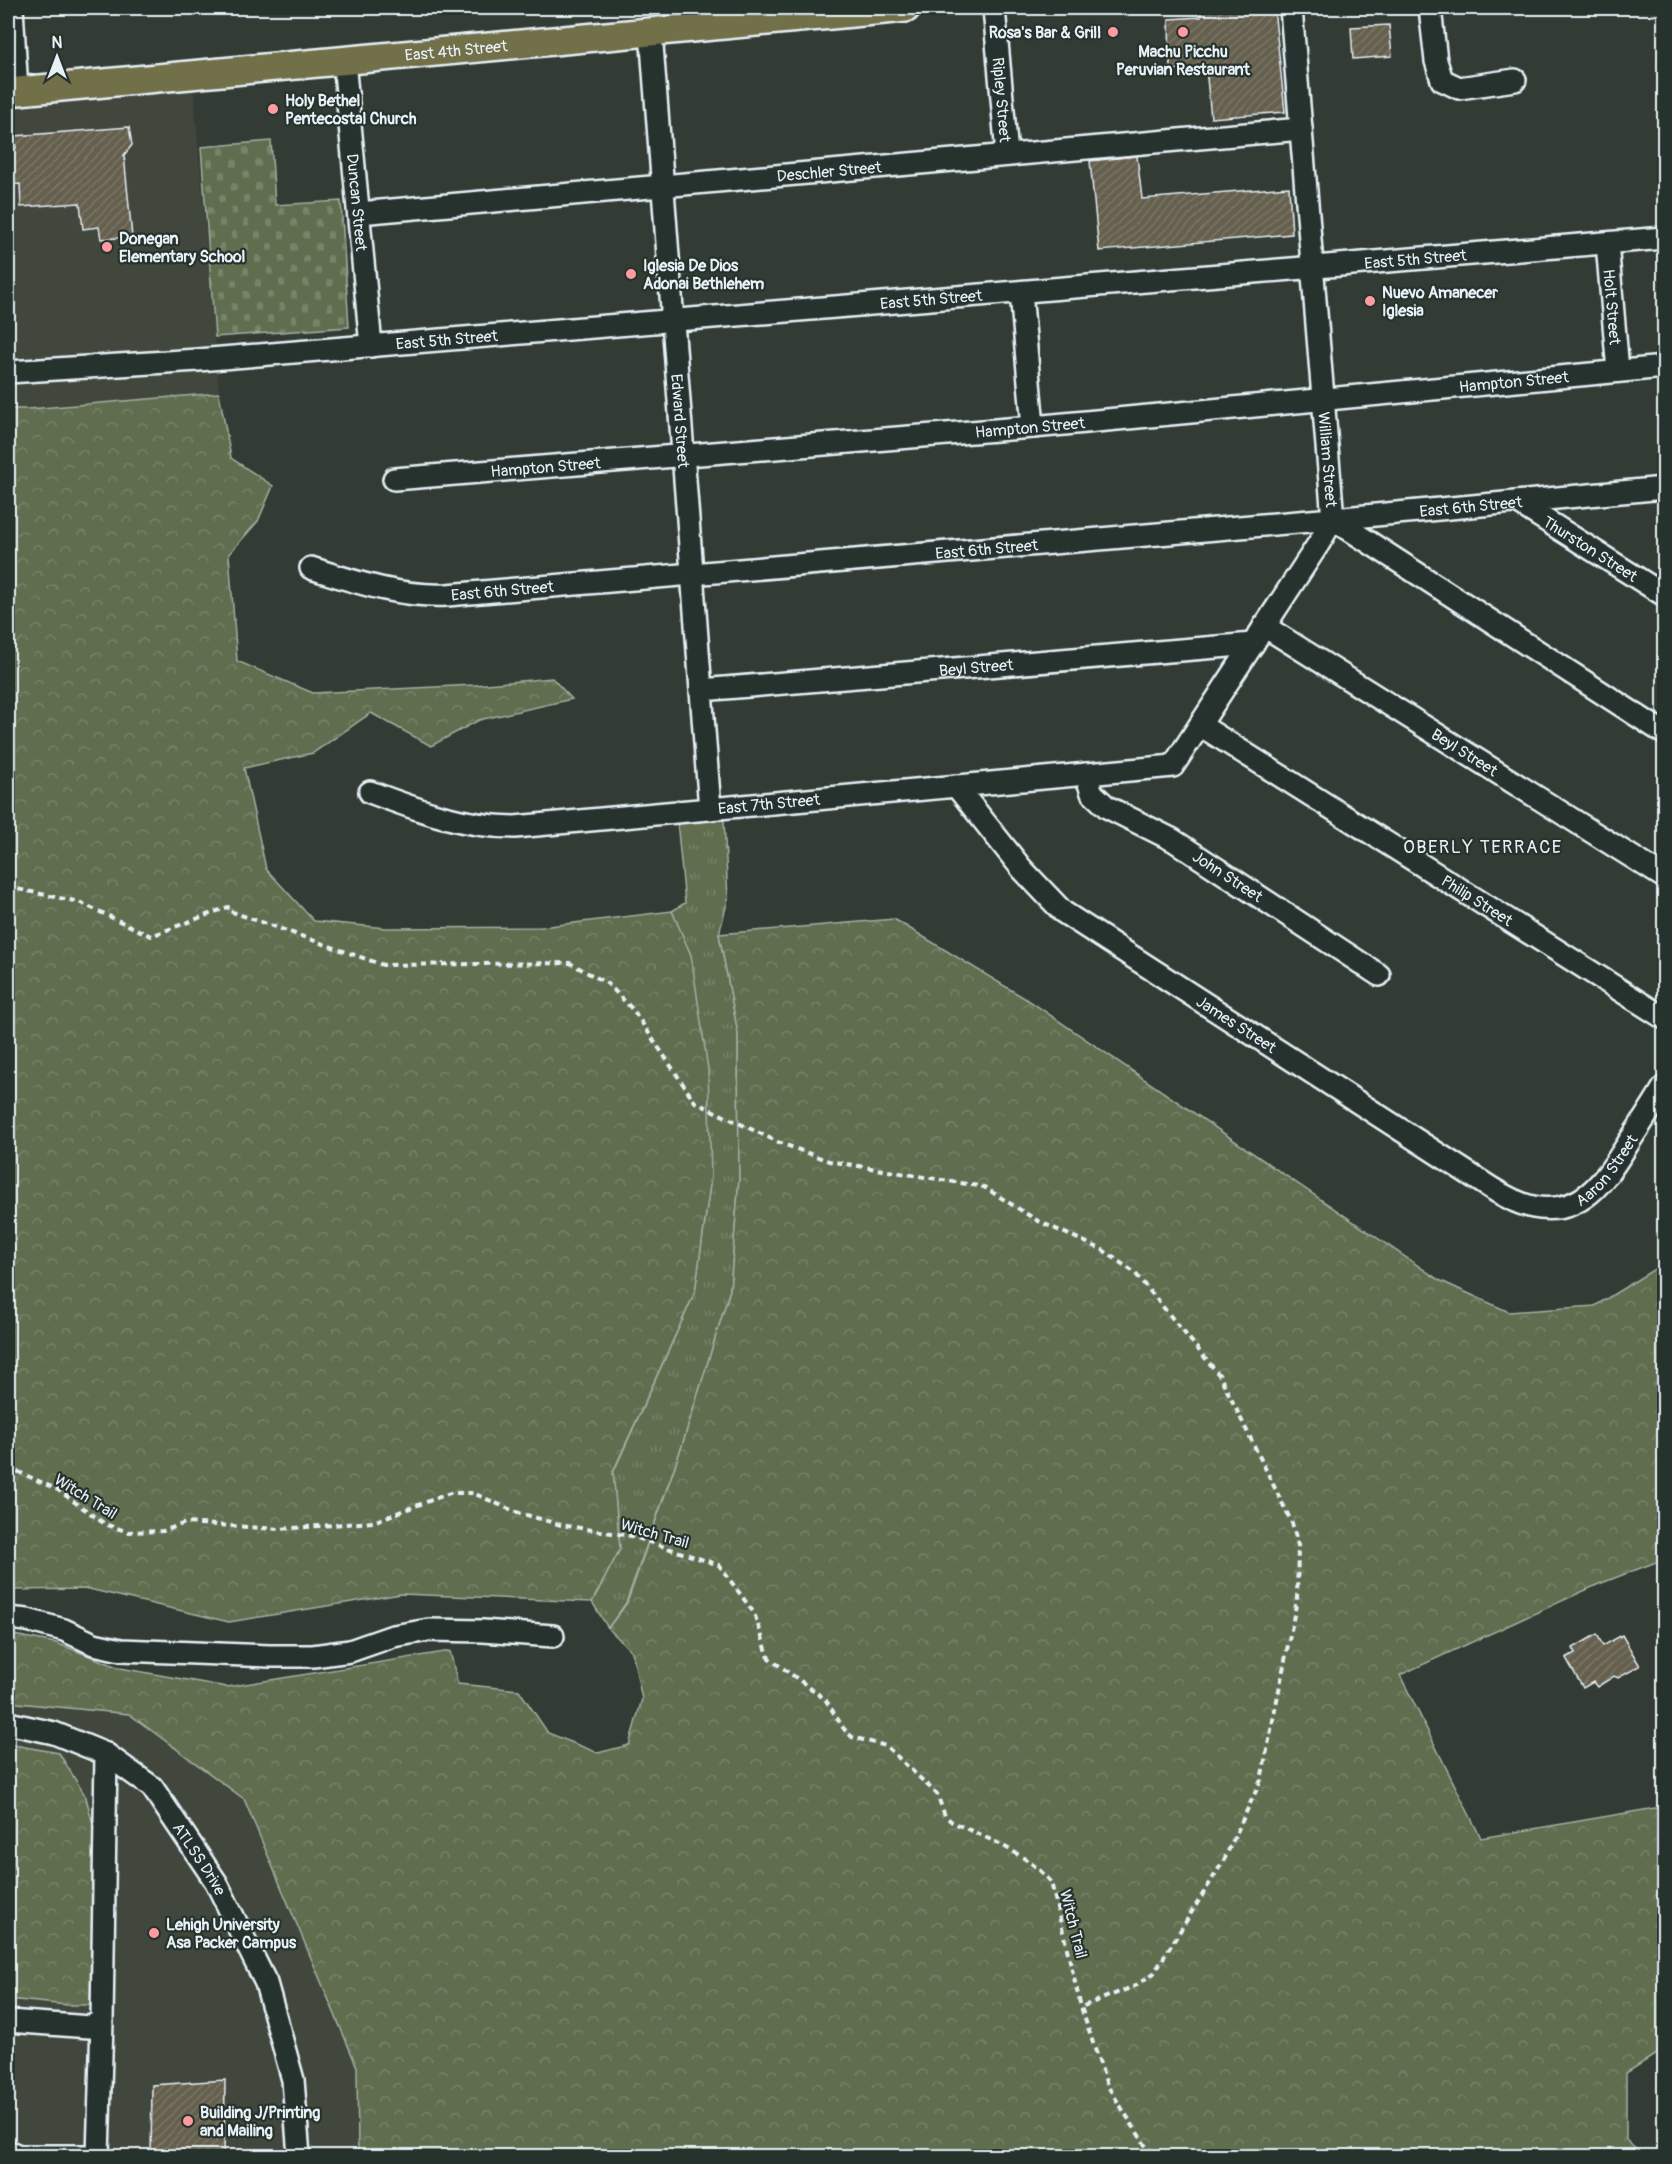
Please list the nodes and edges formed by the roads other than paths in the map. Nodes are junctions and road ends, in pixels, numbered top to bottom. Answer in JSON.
{"nodes":[{"id":1,"x":12,"y":8,"type":"edge"},
{"id":2,"x":906,"y":8,"type":"edge"},
{"id":3,"x":994,"y":8,"type":"edge"},
{"id":4,"x":1291,"y":8,"type":"edge"},
{"id":5,"x":1430,"y":8,"type":"edge"},
{"id":6,"x":651,"y":32,"type":"junction"},
{"id":7,"x":344,"y":61,"type":"junction"},
{"id":8,"x":1515,"y":80,"type":"dead end"},
{"id":9,"x":12,"y":91,"type":"edge"},
{"id":10,"x":1301,"y":129,"type":"junction"},
{"id":11,"x":1007,"y":155,"type":"junction"},
{"id":12,"x":663,"y":186,"type":"junction"},
{"id":13,"x":358,"y":213,"type":"junction"},
{"id":14,"x":1665,"y":238,"type":"edge"},
{"id":15,"x":1607,"y":243,"type":"junction"},
{"id":16,"x":1312,"y":268,"type":"junction"},
{"id":17,"x":1021,"y":292,"type":"junction"},
{"id":18,"x":673,"y":320,"type":"junction"},
{"id":19,"x":371,"y":346,"type":"junction"},
{"id":20,"x":1665,"y":367,"type":"edge"},
{"id":21,"x":1618,"y":371,"type":"junction"},
{"id":22,"x":8,"y":372,"type":"edge"},
{"id":23,"x":1323,"y":400,"type":"junction"},
{"id":24,"x":1033,"y":427,"type":"junction"},
{"id":25,"x":683,"y":457,"type":"junction"},
{"id":26,"x":394,"y":479,"type":"dead end"},
{"id":27,"x":1665,"y":488,"type":"edge"},
{"id":28,"x":1517,"y":502,"type":"junction"},
{"id":29,"x":1333,"y":519,"type":"junction"},
{"id":30,"x":310,"y":568,"type":"dead end"},
{"id":31,"x":692,"y":574,"type":"junction"},
{"id":32,"x":1665,"y":595,"type":"edge"},
{"id":33,"x":1264,"y":626,"type":"junction"},
{"id":34,"x":1253,"y":644,"type":"junction"},
{"id":35,"x":701,"y":690,"type":"junction"},
{"id":36,"x":1200,"y":724,"type":"junction"},
{"id":37,"x":1665,"y":733,"type":"edge"},
{"id":38,"x":1086,"y":774,"type":"junction"},
{"id":39,"x":957,"y":786,"type":"junction"},
{"id":40,"x":370,"y":792,"type":"dead end"},
{"id":41,"x":710,"y":809,"type":"junction"},
{"id":42,"x":1665,"y":877,"type":"edge"},
{"id":43,"x":1379,"y":975,"type":"dead end"},
{"id":44,"x":1665,"y":1018,"type":"edge"},
{"id":45,"x":1665,"y":1087,"type":"edge"},
{"id":46,"x":1556,"y":1208,"type":"joint"},
{"id":47,"x":8,"y":1618,"type":"edge"},
{"id":48,"x":553,"y":1636,"type":"dead end"},
{"id":49,"x":8,"y":1723,"type":"edge"},
{"id":50,"x":106,"y":1754,"type":"junction"},
{"id":51,"x":8,"y":2021,"type":"edge"},
{"id":52,"x":102,"y":2021,"type":"junction"},
{"id":53,"x":8,"y":2151,"type":"edge"},
{"id":54,"x":299,"y":2157,"type":"edge"}],
"edges":[{"from":1,"to":9,"type":"street"},
{"from":2,"to":6,"type":"main road","name":"East 4th Street"},
{"from":3,"to":11,"type":"street","name":"Ripley Street"},
{"from":4,"to":10,"type":"street","name":"William Street"},
{"from":5,"to":8,"type":"street"},
{"from":6,"to":7,"type":"main road","name":"East 4th Street"},
{"from":6,"to":12,"type":"street","name":"Edward Street"},
{"from":7,"to":9,"type":"main road","name":"East 4th Street"},
{"from":7,"to":13,"type":"street","name":"Duncan Street"},
{"from":10,"to":11,"type":"street","name":"Deschler Street"},
{"from":10,"to":16,"type":"street","name":"William Street"},
{"from":11,"to":12,"type":"street","name":"Deschler Street"},
{"from":12,"to":13,"type":"street","name":"Deschler Street"},
{"from":12,"to":18,"type":"street","name":"Edward Street"},
{"from":13,"to":19,"type":"street","name":"Duncan Street"},
{"from":14,"to":15,"type":"street","name":"East 5th Street"},
{"from":15,"to":16,"type":"street","name":"East 5th Street"},
{"from":15,"to":21,"type":"street","name":"Holt Street"},
{"from":16,"to":17,"type":"street","name":"East 5th Street"},
{"from":16,"to":23,"type":"street","name":"William Street"},
{"from":17,"to":18,"type":"street","name":"East 5th Street"},
{"from":17,"to":24,"type":"street"},
{"from":18,"to":19,"type":"street","name":"East 5th Street"},
{"from":18,"to":25,"type":"street","name":"Edward Street"},
{"from":19,"to":22,"type":"street","name":"East 5th Street"},
{"from":20,"to":21,"type":"street","name":"Hampton Street"},
{"from":21,"to":23,"type":"street","name":"Hampton Street"},
{"from":23,"to":24,"type":"street","name":"Hampton Street"},
{"from":23,"to":29,"type":"street","name":"William Street"},
{"from":24,"to":25,"type":"street","name":"Hampton Street"},
{"from":25,"to":26,"type":"street","name":"Hampton Street"},
{"from":25,"to":31,"type":"street","name":"Edward Street"},
{"from":27,"to":28,"type":"street","name":"East 6th Street"},
{"from":28,"to":29,"type":"street","name":"East 6th Street"},
{"from":28,"to":32,"type":"street","name":"Thurston Street"},
{"from":29,"to":31,"type":"street","name":"East 6th Street"},
{"from":29,"to":33,"type":"street"},
{"from":29,"to":37,"type":"street","name":"William Street"},
{"from":30,"to":31,"type":"street","name":"East 6th Street"},
{"from":31,"to":35,"type":"street","name":"Edward Street"},
{"from":33,"to":34,"type":"street"},
{"from":33,"to":42,"type":"street","name":"Beyl Street"},
{"from":34,"to":35,"type":"street","name":"Beyl Street"},
{"from":34,"to":36,"type":"street"},
{"from":35,"to":41,"type":"street","name":"Edward Street"},
{"from":36,"to":38,"type":"street","name":"East 7th Street"},
{"from":36,"to":44,"type":"street","name":"Philip Street"},
{"from":38,"to":39,"type":"street","name":"East 7th Street"},
{"from":38,"to":43,"type":"street","name":"John Street"},
{"from":39,"to":41,"type":"street","name":"East 7th Street"},
{"from":39,"to":46,"type":"street","name":"James Street"},
{"from":40,"to":41,"type":"street","name":"East 7th Street"},
{"from":45,"to":46,"type":"street","name":"Aaron Street"},
{"from":47,"to":48,"type":"street"},
{"from":49,"to":50,"type":"street","name":"ATLSS Drive"},
{"from":50,"to":52,"type":"street"},
{"from":50,"to":54,"type":"street","name":"ATLSS Drive"},
{"from":51,"to":52,"type":"street"},
{"from":52,"to":53,"type":"street"}]}
